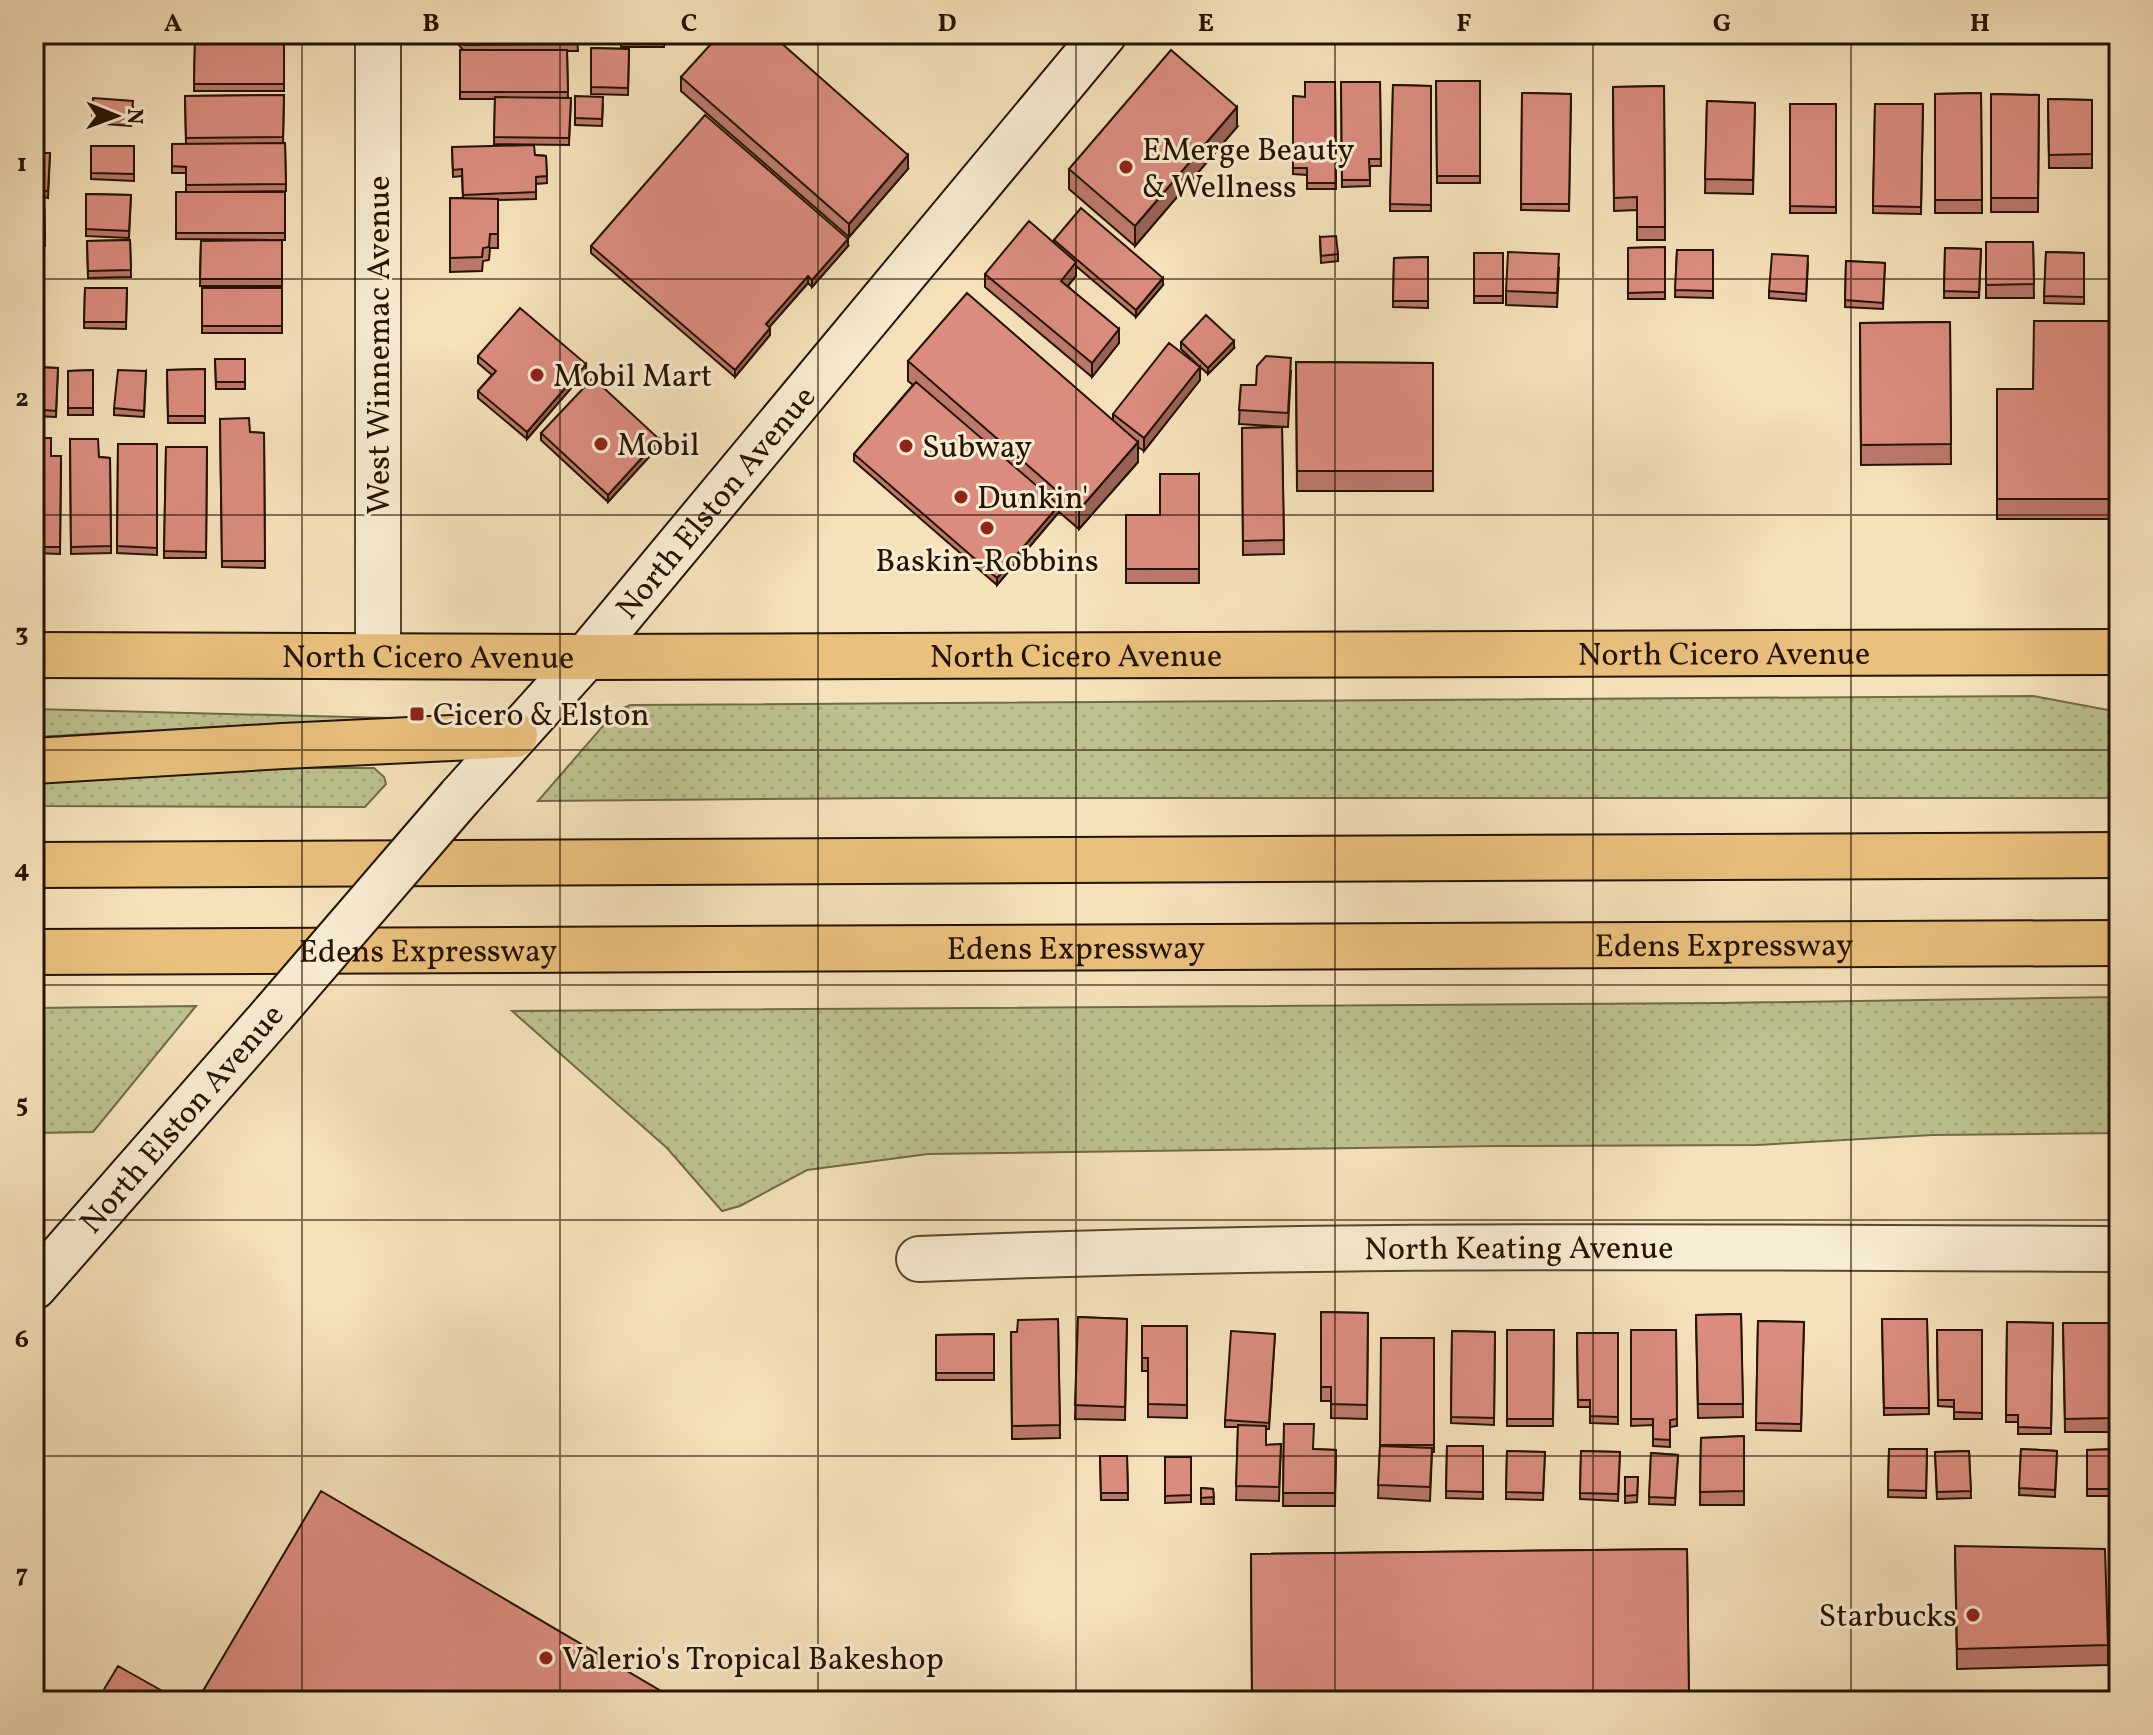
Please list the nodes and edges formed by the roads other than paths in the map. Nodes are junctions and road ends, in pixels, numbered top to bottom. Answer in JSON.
{"nodes":[{"id":1,"x":378,"y":34,"type":"edge"},
{"id":2,"x":1104,"y":34,"type":"edge"},
{"id":3,"x":2119,"y":652,"type":"edge"},
{"id":4,"x":34,"y":655,"type":"edge"},
{"id":5,"x":378,"y":656,"type":"junction"},
{"id":6,"x":586,"y":657,"type":"junction"},
{"id":7,"x":515,"y":735,"type":"junction"},
{"id":8,"x":34,"y":761,"type":"edge"},
{"id":9,"x":2119,"y":855,"type":"edge"},
{"id":10,"x":34,"y":865,"type":"edge"},
{"id":11,"x":2119,"y":943,"type":"edge"},
{"id":12,"x":34,"y":952,"type":"edge"},
{"id":13,"x":2119,"y":1249,"type":"edge"},
{"id":14,"x":919,"y":1259,"type":"dead end"},
{"id":15,"x":34,"y":1287,"type":"edge"}],
"edges":[{"from":1,"to":5,"type":"street","name":"West Winnemac Avenue"},
{"from":2,"to":6,"type":"street","name":"North Elston Avenue"},
{"from":3,"to":6,"type":"main road","name":"North Cicero Avenue"},
{"from":4,"to":5,"type":"main road","name":"North Cicero Avenue"},
{"from":5,"to":6,"type":"main road","name":"North Cicero Avenue"},
{"from":6,"to":7,"type":"street","name":"North Elston Avenue"},
{"from":7,"to":8,"type":"main road"},
{"from":7,"to":15,"type":"street","name":"North Elston Avenue","bridge":true},
{"from":9,"to":10,"type":"main road"},
{"from":11,"to":12,"type":"main road","name":"Edens Expressway"},
{"from":13,"to":14,"type":"street","name":"North Keating Avenue"}]}
